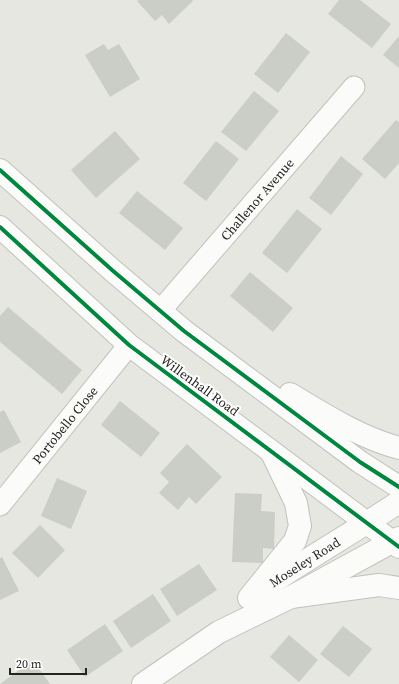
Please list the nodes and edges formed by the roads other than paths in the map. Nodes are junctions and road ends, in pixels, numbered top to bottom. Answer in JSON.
{"nodes":[{"id":1,"x":354,"y":88,"type":"dead end"},
{"id":2,"x":0,"y":170,"type":"edge"},
{"id":3,"x":0,"y":226,"type":"edge"},
{"id":4,"x":160,"y":311,"type":"junction"},
{"id":5,"x":184,"y":331,"type":"junction"},
{"id":6,"x":129,"y":345,"type":"junction"},
{"id":7,"x":399,"y":448,"type":"edge"},
{"id":8,"x":269,"y":449,"type":"junction"},
{"id":9,"x":399,"y":487,"type":"edge"},
{"id":10,"x":399,"y":502,"type":"edge"},
{"id":11,"x":0,"y":505,"type":"edge"},
{"id":12,"x":368,"y":522,"type":"junction"},
{"id":13,"x":397,"y":542,"type":"edge"},
{"id":14,"x":399,"y":588,"type":"edge"},
{"id":15,"x":291,"y":597,"type":"junction"},
{"id":16,"x":249,"y":598,"type":"junction"},
{"id":17,"x":219,"y":632,"type":"junction"},
{"id":18,"x":143,"y":684,"type":"edge"}],
"edges":[{"from":1,"to":4,"type":"street","name":"Challenor Avenue"},
{"from":2,"to":4,"type":"main road"},
{"from":3,"to":6,"type":"main road","name":"Willenhall Road"},
{"from":4,"to":5,"type":"main road"},
{"from":5,"to":7,"type":"main road"},
{"from":5,"to":9,"type":"main road"},
{"from":6,"to":8,"type":"main road","name":"Willenhall Road"},
{"from":6,"to":11,"type":"street","name":"Portobello Close"},
{"from":8,"to":12,"type":"main road","name":"Willenhall Road"},
{"from":8,"to":16,"type":"main road"},
{"from":10,"to":12,"type":"main road","name":"Moseley Road"},
{"from":12,"to":13,"type":"main road","name":"Willenhall Road"},
{"from":12,"to":16,"type":"main road","name":"Moseley Road"},
{"from":13,"to":15,"type":"main road","name":"Moseley Road"},
{"from":14,"to":15,"type":"main road"},
{"from":15,"to":17,"type":"main road","name":"Moseley Road"},
{"from":16,"to":17,"type":"main road","name":"Moseley Road"},
{"from":17,"to":18,"type":"main road","name":"Moseley Road"}]}
